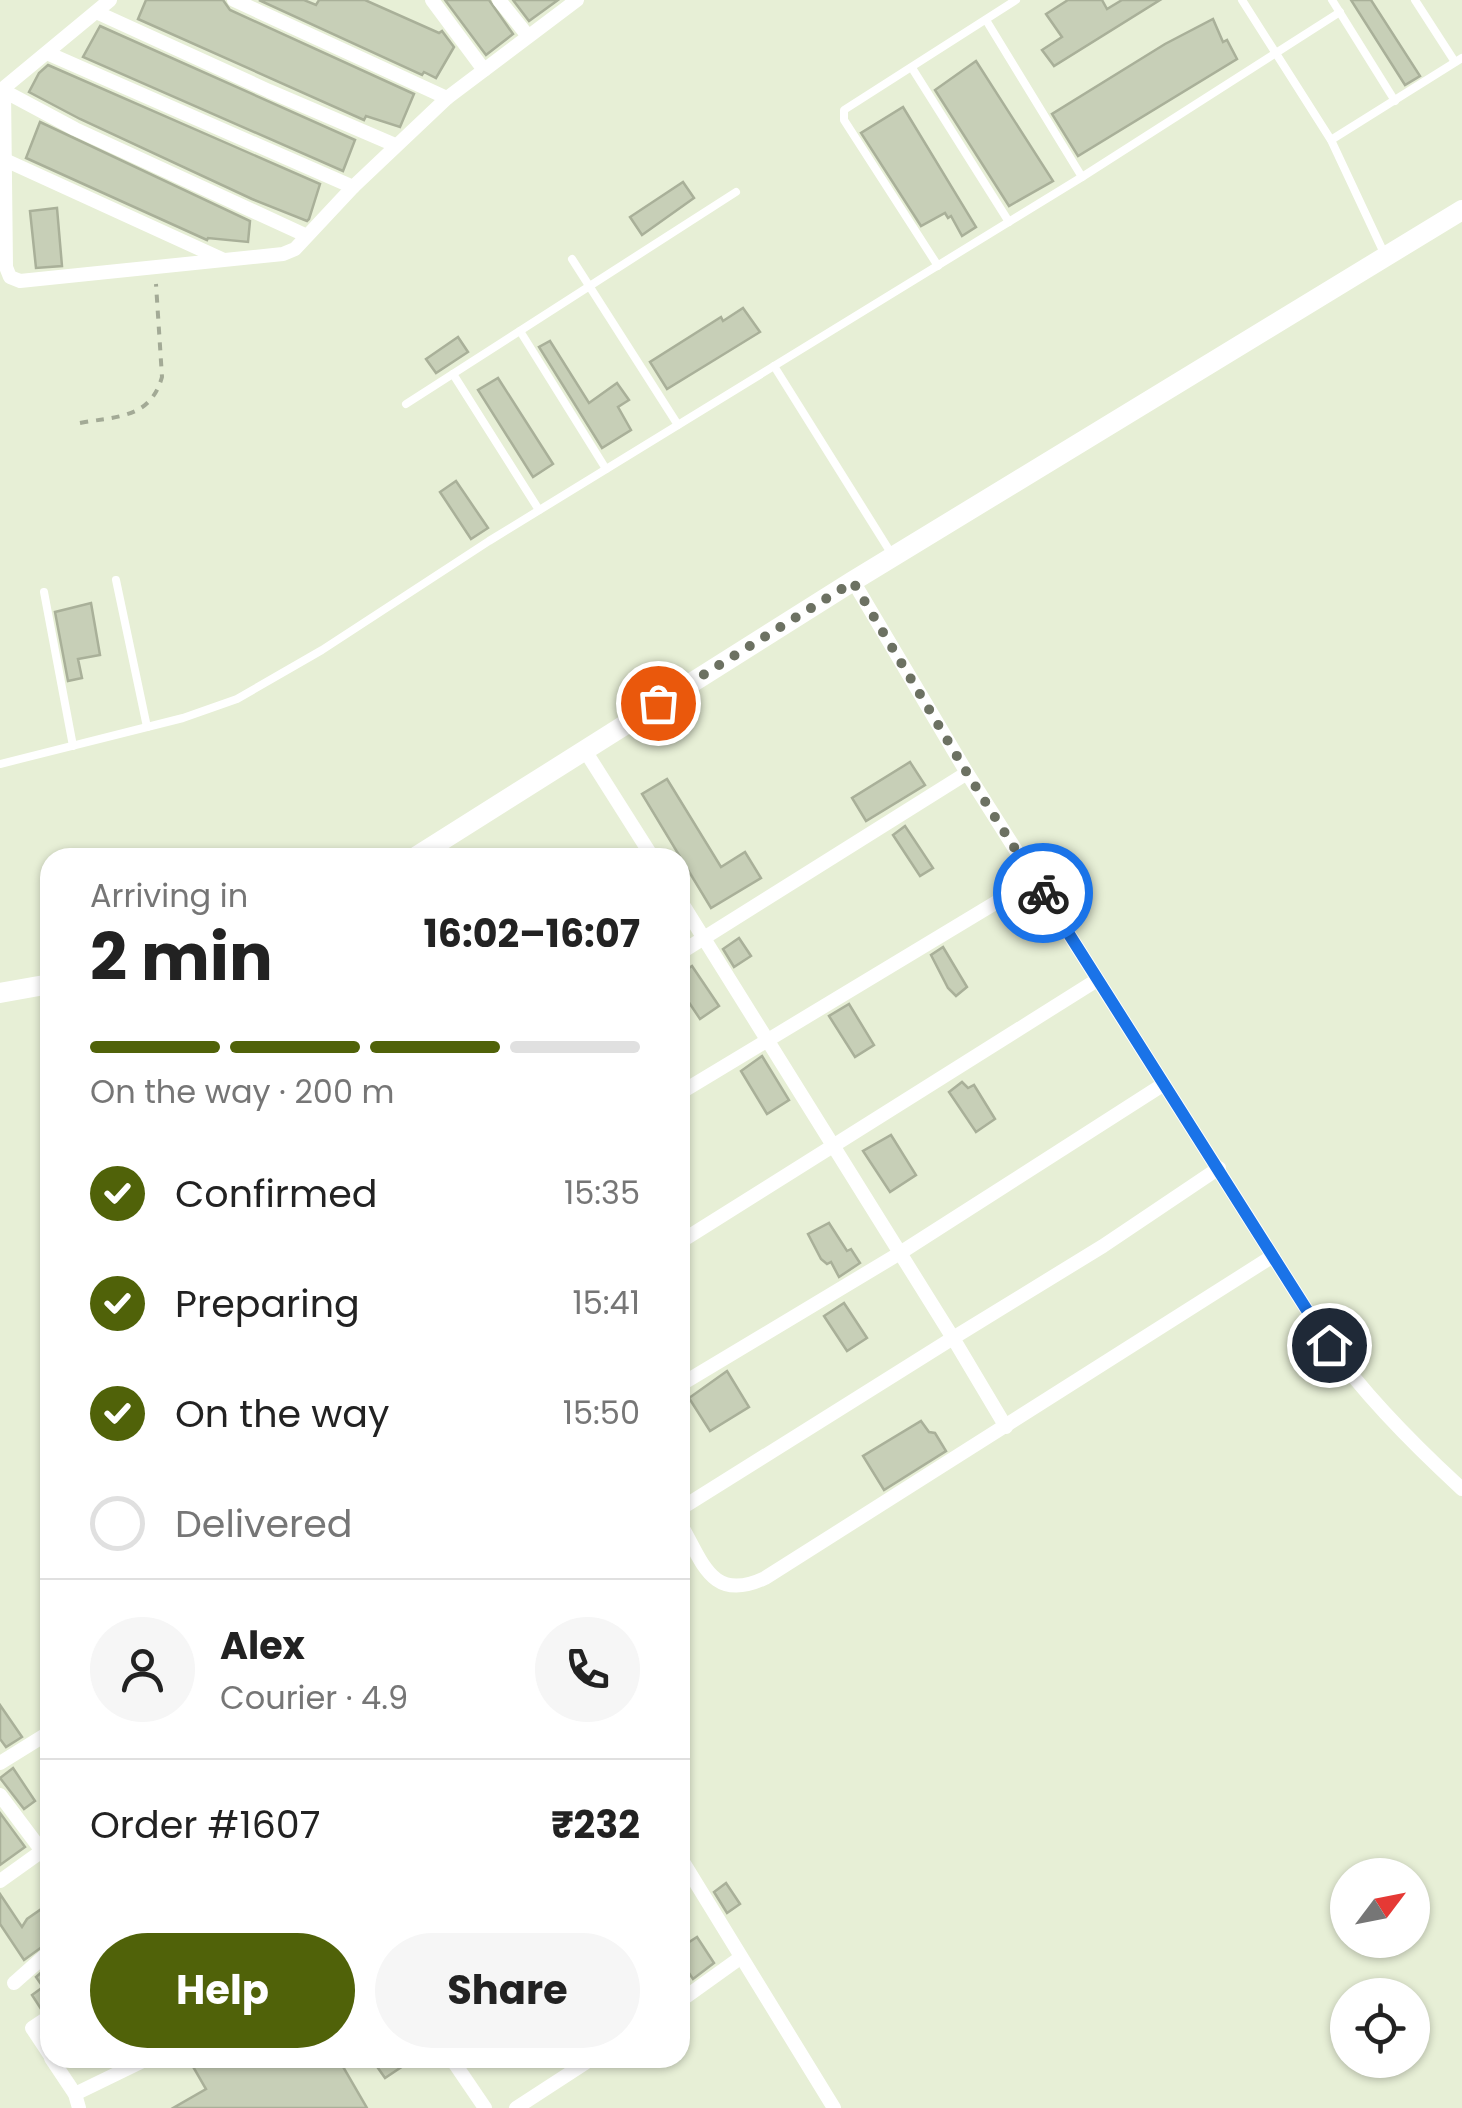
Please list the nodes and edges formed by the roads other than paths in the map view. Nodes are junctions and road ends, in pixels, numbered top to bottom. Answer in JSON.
{"nodes":[{"id":1,"x":110,"y":0,"type":"edge"},
{"id":2,"x":234,"y":0,"type":"edge"},
{"id":3,"x":432,"y":0,"type":"edge"},
{"id":4,"x":499,"y":0,"type":"edge"},
{"id":5,"x":1016,"y":0,"type":"edge"},
{"id":6,"x":1242,"y":0,"type":"edge"},
{"id":7,"x":1332,"y":0,"type":"edge"},
{"id":8,"x":1415,"y":0,"type":"edge"},
{"id":9,"x":574,"y":1,"type":"edge"},
{"id":10,"x":96,"y":12,"type":"junction"},
{"id":11,"x":1340,"y":12,"type":"junction"},
{"id":12,"x":986,"y":20,"type":"junction"},
{"id":13,"x":528,"y":36,"type":"junction"},
{"id":14,"x":47,"y":52,"type":"junction"},
{"id":15,"x":1276,"y":53,"type":"junction"},
{"id":16,"x":1458,"y":60,"type":"edge"},
{"id":17,"x":912,"y":68,"type":"junction"},
{"id":18,"x":484,"y":70,"type":"junction"},
{"id":19,"x":2,"y":91,"type":"edge"},
{"id":20,"x":447,"y":98,"type":"junction"},
{"id":21,"x":1396,"y":100,"type":"junction"},
{"id":22,"x":1331,"y":140,"type":"junction"},
{"id":23,"x":395,"y":145,"type":"junction"},
{"id":24,"x":5,"y":160,"type":"junction"},
{"id":25,"x":1082,"y":177,"type":"junction"},
{"id":26,"x":354,"y":186,"type":"junction"},
{"id":27,"x":736,"y":192,"type":"dead end"},
{"id":28,"x":1462,"y":210,"type":"edge"},
{"id":29,"x":1009,"y":222,"type":"junction"},
{"id":30,"x":305,"y":234,"type":"junction"},
{"id":31,"x":1386,"y":258,"type":"junction"},
{"id":32,"x":225,"y":260,"type":"junction"},
{"id":33,"x":572,"y":260,"type":"dead end"},
{"id":34,"x":938,"y":266,"type":"junction"},
{"id":35,"x":589,"y":286,"type":"junction"},
{"id":36,"x":520,"y":331,"type":"junction"},
{"id":37,"x":774,"y":366,"type":"junction"},
{"id":38,"x":453,"y":374,"type":"junction"},
{"id":39,"x":406,"y":404,"type":"dead end"},
{"id":40,"x":678,"y":425,"type":"junction"},
{"id":41,"x":606,"y":469,"type":"junction"},
{"id":42,"x":539,"y":510,"type":"junction"},
{"id":43,"x":893,"y":557,"type":"junction"},
{"id":44,"x":116,"y":580,"type":"dead end"},
{"id":45,"x":853,"y":582,"type":"junction"},
{"id":46,"x":44,"y":592,"type":"dead end"},
{"id":47,"x":147,"y":727,"type":"junction"},
{"id":48,"x":73,"y":746,"type":"junction"},
{"id":49,"x":584,"y":750,"type":"junction"},
{"id":50,"x":0,"y":764,"type":"edge"},
{"id":51,"x":967,"y":773,"type":"junction"},
{"id":52,"x":430,"y":848,"type":"edge"},
{"id":53,"x":647,"y":848,"type":"edge"},
{"id":54,"x":1035,"y":879,"type":"junction"},
{"id":55,"x":690,"y":915,"type":"edge"},
{"id":56,"x":704,"y":937,"type":"junction"},
{"id":57,"x":690,"y":946,"type":"edge"},
{"id":58,"x":1097,"y":980,"type":"junction"},
{"id":59,"x":40,"y":986,"type":"edge"},
{"id":60,"x":0,"y":994,"type":"edge"},
{"id":61,"x":767,"y":1038,"type":"junction"},
{"id":62,"x":1164,"y":1084,"type":"junction"},
{"id":63,"x":690,"y":1087,"type":"edge"},
{"id":64,"x":835,"y":1146,"type":"junction"},
{"id":65,"x":1219,"y":1168,"type":"junction"},
{"id":66,"x":690,"y":1236,"type":"edge"},
{"id":67,"x":900,"y":1252,"type":"junction"},
{"id":68,"x":1272,"y":1256,"type":"junction"},
{"id":69,"x":953,"y":1338,"type":"junction"},
{"id":70,"x":690,"y":1379,"type":"edge"},
{"id":71,"x":1006,"y":1427,"type":"junction"},
{"id":72,"x":1462,"y":1489,"type":"edge"},
{"id":73,"x":690,"y":1503,"type":"edge"},
{"id":74,"x":690,"y":1541,"type":"edge"},
{"id":75,"x":40,"y":1738,"type":"edge"},
{"id":76,"x":0,"y":1763,"type":"edge"},
{"id":77,"x":0,"y":1795,"type":"edge"},
{"id":78,"x":40,"y":1845,"type":"edge"},
{"id":79,"x":40,"y":1858,"type":"edge"},
{"id":80,"x":690,"y":1874,"type":"edge"},
{"id":81,"x":0,"y":1882,"type":"edge"},
{"id":82,"x":740,"y":1958,"type":"junction"},
{"id":83,"x":40,"y":1960,"type":"edge"},
{"id":84,"x":14,"y":1982,"type":"dead end"},
{"id":85,"x":690,"y":1994,"type":"edge"},
{"id":86,"x":58,"y":2068,"type":"edge"},
{"id":87,"x":132,"y":2068,"type":"edge"},
{"id":88,"x":459,"y":2068,"type":"edge"},
{"id":89,"x":578,"y":2068,"type":"edge"},
{"id":90,"x":77,"y":2101,"type":"edge"},
{"id":91,"x":485,"y":2108,"type":"edge"},
{"id":92,"x":516,"y":2108,"type":"edge"},
{"id":93,"x":834,"y":2108,"type":"edge"}],
"edges":[{"from":1,"to":10,"type":"street"},
{"from":2,"to":20,"type":"street"},
{"from":3,"to":18,"type":"street"},
{"from":4,"to":13,"type":"street"},
{"from":5,"to":12,"type":"lane"},
{"from":6,"to":15,"type":"lane"},
{"from":7,"to":11,"type":"lane"},
{"from":8,"to":16,"type":"lane"},
{"from":9,"to":13,"type":"street"},
{"from":10,"to":14,"type":"street"},
{"from":10,"to":23,"type":"street"},
{"from":11,"to":15,"type":"lane"},
{"from":11,"to":21,"type":"lane"},
{"from":12,"to":17,"type":"lane"},
{"from":12,"to":25,"type":"lane"},
{"from":13,"to":18,"type":"street"},
{"from":14,"to":19,"type":"street"},
{"from":14,"to":26,"type":"street"},
{"from":15,"to":22,"type":"lane"},
{"from":15,"to":25,"type":"lane"},
{"from":16,"to":21,"type":"lane"},
{"from":17,"to":29,"type":"lane"},
{"from":17,"to":34,"type":"lane"},
{"from":18,"to":20,"type":"street"},
{"from":19,"to":24,"type":"street"},
{"from":19,"to":30,"type":"street"},
{"from":20,"to":23,"type":"street"},
{"from":21,"to":22,"type":"lane"},
{"from":22,"to":31,"type":"lane"},
{"from":23,"to":26,"type":"street"},
{"from":24,"to":32,"type":"street"},
{"from":24,"to":32,"type":"street"},
{"from":25,"to":29,"type":"lane"},
{"from":26,"to":30,"type":"street"},
{"from":27,"to":35,"type":"lane"},
{"from":28,"to":31,"type":"main road"},
{"from":29,"to":34,"type":"lane"},
{"from":30,"to":32,"type":"street"},
{"from":31,"to":43,"type":"main road"},
{"from":33,"to":35,"type":"lane"},
{"from":34,"to":37,"type":"lane"},
{"from":35,"to":36,"type":"lane"},
{"from":35,"to":40,"type":"lane"},
{"from":36,"to":38,"type":"lane"},
{"from":36,"to":41,"type":"lane"},
{"from":37,"to":40,"type":"lane"},
{"from":37,"to":43,"type":"lane"},
{"from":38,"to":39,"type":"lane"},
{"from":38,"to":42,"type":"lane"},
{"from":40,"to":41,"type":"lane"},
{"from":41,"to":42,"type":"lane"},
{"from":42,"to":47,"type":"lane"},
{"from":43,"to":45,"type":"main road"},
{"from":44,"to":47,"type":"lane"},
{"from":45,"to":49,"type":"main road"},
{"from":45,"to":51,"type":"street"},
{"from":46,"to":48,"type":"lane"},
{"from":47,"to":48,"type":"lane"},
{"from":48,"to":50,"type":"lane"},
{"from":49,"to":52,"type":"main road"},
{"from":49,"to":53,"type":"street"},
{"from":51,"to":54,"type":"street"},
{"from":51,"to":56,"type":"street"},
{"from":54,"to":58,"type":"street"},
{"from":54,"to":61,"type":"street"},
{"from":55,"to":56,"type":"street"},
{"from":56,"to":57,"type":"street"},
{"from":56,"to":61,"type":"street"},
{"from":58,"to":62,"type":"street"},
{"from":58,"to":64,"type":"street"},
{"from":59,"to":60,"type":"main road"},
{"from":61,"to":63,"type":"street"},
{"from":61,"to":64,"type":"street"},
{"from":62,"to":65,"type":"street"},
{"from":62,"to":67,"type":"street"},
{"from":64,"to":66,"type":"street"},
{"from":64,"to":67,"type":"street"},
{"from":65,"to":68,"type":"street"},
{"from":65,"to":69,"type":"street"},
{"from":67,"to":69,"type":"street"},
{"from":67,"to":70,"type":"street"},
{"from":68,"to":71,"type":"street"},
{"from":68,"to":72,"type":"street"},
{"from":69,"to":71,"type":"street"},
{"from":69,"to":73,"type":"street"},
{"from":71,"to":74,"type":"street"},
{"from":75,"to":76,"type":"street"},
{"from":77,"to":78,"type":"street"},
{"from":79,"to":81,"type":"street"},
{"from":80,"to":82,"type":"street"},
{"from":82,"to":85,"type":"street"},
{"from":82,"to":93,"type":"street"},
{"from":83,"to":84,"type":"street"},
{"from":86,"to":90,"type":"street"},
{"from":87,"to":90,"type":"street"},
{"from":88,"to":91,"type":"street"},
{"from":89,"to":92,"type":"street"}]}
